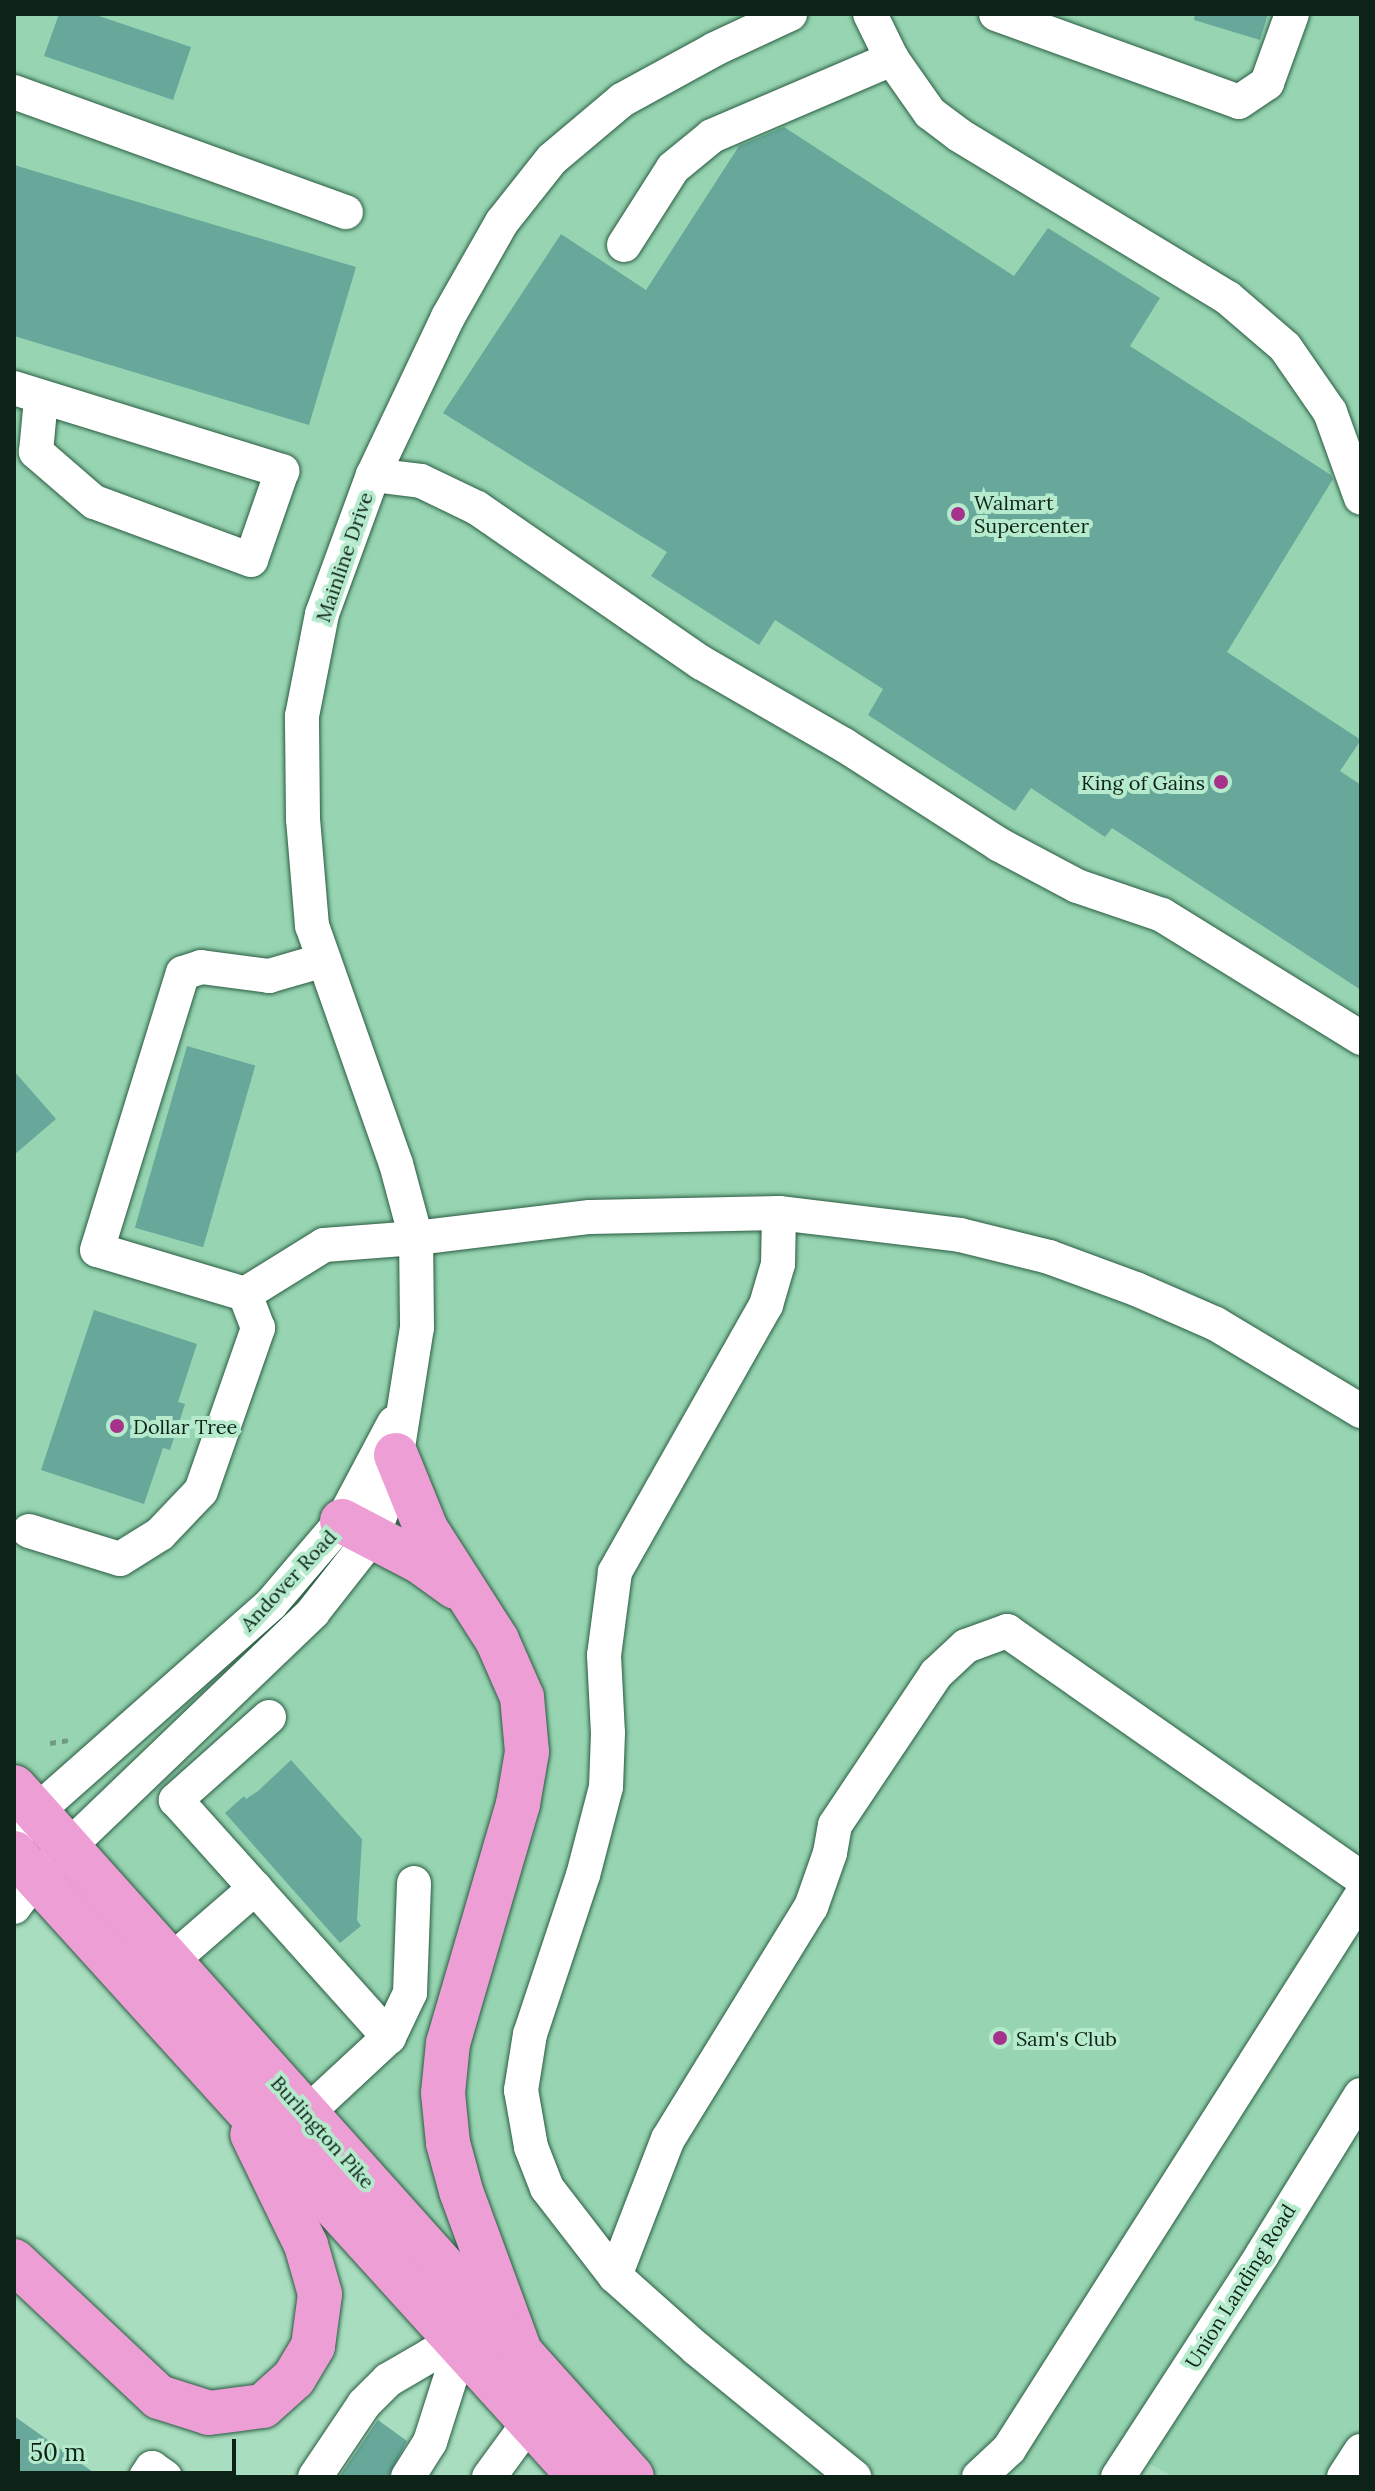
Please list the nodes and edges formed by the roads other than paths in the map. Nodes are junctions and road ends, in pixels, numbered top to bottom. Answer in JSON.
{"nodes":[{"id":1,"x":790,"y":14,"type":"edge"},
{"id":2,"x":870,"y":14,"type":"edge"},
{"id":3,"x":996,"y":14,"type":"edge"},
{"id":4,"x":1292,"y":14,"type":"edge"},
{"id":5,"x":892,"y":59,"type":"junction"},
{"id":6,"x":14,"y":92,"type":"edge"},
{"id":7,"x":346,"y":212,"type":"dead end"},
{"id":8,"x":624,"y":245,"type":"dead end"},
{"id":9,"x":28,"y":393,"type":"edge"},
{"id":10,"x":373,"y":475,"type":"junction"},
{"id":11,"x":1361,"y":498,"type":"edge"},
{"id":12,"x":324,"y":960,"type":"junction"},
{"id":13,"x":1361,"y":1038,"type":"edge"},
{"id":14,"x":779,"y":1213,"type":"junction"},
{"id":15,"x":416,"y":1238,"type":"junction"},
{"id":16,"x":245,"y":1294,"type":"junction"},
{"id":17,"x":402,"y":1409,"type":"junction"},
{"id":18,"x":1361,"y":1411,"type":"edge"},
{"id":19,"x":396,"y":1455,"type":"junction"},
{"id":20,"x":357,"y":1529,"type":"junction"},
{"id":21,"x":29,"y":1531,"type":"dead end"},
{"id":22,"x":473,"y":1600,"type":"junction"},
{"id":23,"x":269,"y":1717,"type":"dead end"},
{"id":24,"x":21,"y":1812,"type":"edge"},
{"id":25,"x":68,"y":1848,"type":"junction"},
{"id":26,"x":1361,"y":1878,"type":"edge"},
{"id":27,"x":21,"y":1879,"type":"edge"},
{"id":28,"x":414,"y":1883,"type":"dead end"},
{"id":29,"x":255,"y":1888,"type":"junction"},
{"id":30,"x":1361,"y":1896,"type":"edge"},
{"id":31,"x":170,"y":1962,"type":"junction"},
{"id":32,"x":389,"y":2037,"type":"junction"},
{"id":33,"x":231,"y":2088,"type":"junction"},
{"id":34,"x":1361,"y":2095,"type":"edge"},
{"id":35,"x":306,"y":2114,"type":"junction"},
{"id":36,"x":14,"y":2261,"type":"edge"},
{"id":37,"x":615,"y":2276,"type":"junction"},
{"id":38,"x":461,"y":2345,"type":"junction"},
{"id":39,"x":521,"y":2354,"type":"junction"},
{"id":40,"x":530,"y":2421,"type":"junction"},
{"id":41,"x":1361,"y":2451,"type":"edge"},
{"id":42,"x":146,"y":2477,"type":"edge"},
{"id":43,"x":165,"y":2477,"type":"edge"},
{"id":44,"x":315,"y":2477,"type":"edge"},
{"id":45,"x":408,"y":2477,"type":"edge"},
{"id":46,"x":489,"y":2477,"type":"edge"},
{"id":47,"x":580,"y":2477,"type":"edge"},
{"id":48,"x":632,"y":2477,"type":"edge"},
{"id":49,"x":854,"y":2477,"type":"edge"},
{"id":50,"x":979,"y":2477,"type":"edge"},
{"id":51,"x":1118,"y":2477,"type":"edge"},
{"id":52,"x":1344,"y":2477,"type":"edge"}],
"edges":[{"from":1,"to":10,"type":"street","name":"Mainline Drive"},
{"from":2,"to":5,"type":"street"},
{"from":3,"to":4,"type":"street"},
{"from":5,"to":8,"type":"street"},
{"from":5,"to":11,"type":"street"},
{"from":6,"to":7,"type":"street"},
{"from":9,"to":9,"type":"street"},
{"from":10,"to":12,"type":"street","name":"Mainline Drive"},
{"from":10,"to":13,"type":"street"},
{"from":12,"to":15,"type":"street","name":"Mainline Drive"},
{"from":12,"to":16,"type":"street"},
{"from":14,"to":15,"type":"street"},
{"from":14,"to":18,"type":"street"},
{"from":14,"to":37,"type":"street"},
{"from":15,"to":16,"type":"street"},
{"from":15,"to":17,"type":"street","name":"Mainline Drive"},
{"from":16,"to":21,"type":"street"},
{"from":17,"to":19,"type":"street","name":"Andover Road"},
{"from":17,"to":20,"type":"street","name":"Andover Road"},
{"from":19,"to":20,"type":"street","name":"Andover Road"},
{"from":19,"to":22,"type":"highway"},
{"from":20,"to":22,"type":"highway"},
{"from":20,"to":24,"type":"street","name":"Andover Road"},
{"from":20,"to":25,"type":"street","name":"Andover Road"},
{"from":22,"to":39,"type":"highway"},
{"from":23,"to":29,"type":"street"},
{"from":24,"to":25,"type":"highway","name":"Burlington Pike"},
{"from":25,"to":27,"type":"street","name":"Andover Road"},
{"from":25,"to":31,"type":"highway","name":"Burlington Pike"},
{"from":26,"to":37,"type":"street"},
{"from":27,"to":33,"type":"highway","name":"Burlington Pike"},
{"from":28,"to":32,"type":"street"},
{"from":29,"to":31,"type":"street"},
{"from":29,"to":32,"type":"street"},
{"from":30,"to":50,"type":"street"},
{"from":31,"to":35,"type":"highway","name":"Burlington Pike"},
{"from":32,"to":35,"type":"street"},
{"from":33,"to":36,"type":"highway"},
{"from":33,"to":38,"type":"highway","name":"Burlington Pike"},
{"from":34,"to":51,"type":"street","name":"Union Landing Road"},
{"from":35,"to":39,"type":"highway","name":"Burlington Pike"},
{"from":37,"to":49,"type":"street"},
{"from":38,"to":40,"type":"highway","name":"Burlington Pike"},
{"from":38,"to":44,"type":"street"},
{"from":38,"to":45,"type":"street"},
{"from":39,"to":48,"type":"highway","name":"Burlington Pike"},
{"from":40,"to":46,"type":"street"},
{"from":40,"to":47,"type":"highway","name":"Burlington Pike"},
{"from":41,"to":52,"type":"street"},
{"from":42,"to":43,"type":"street"}]}
